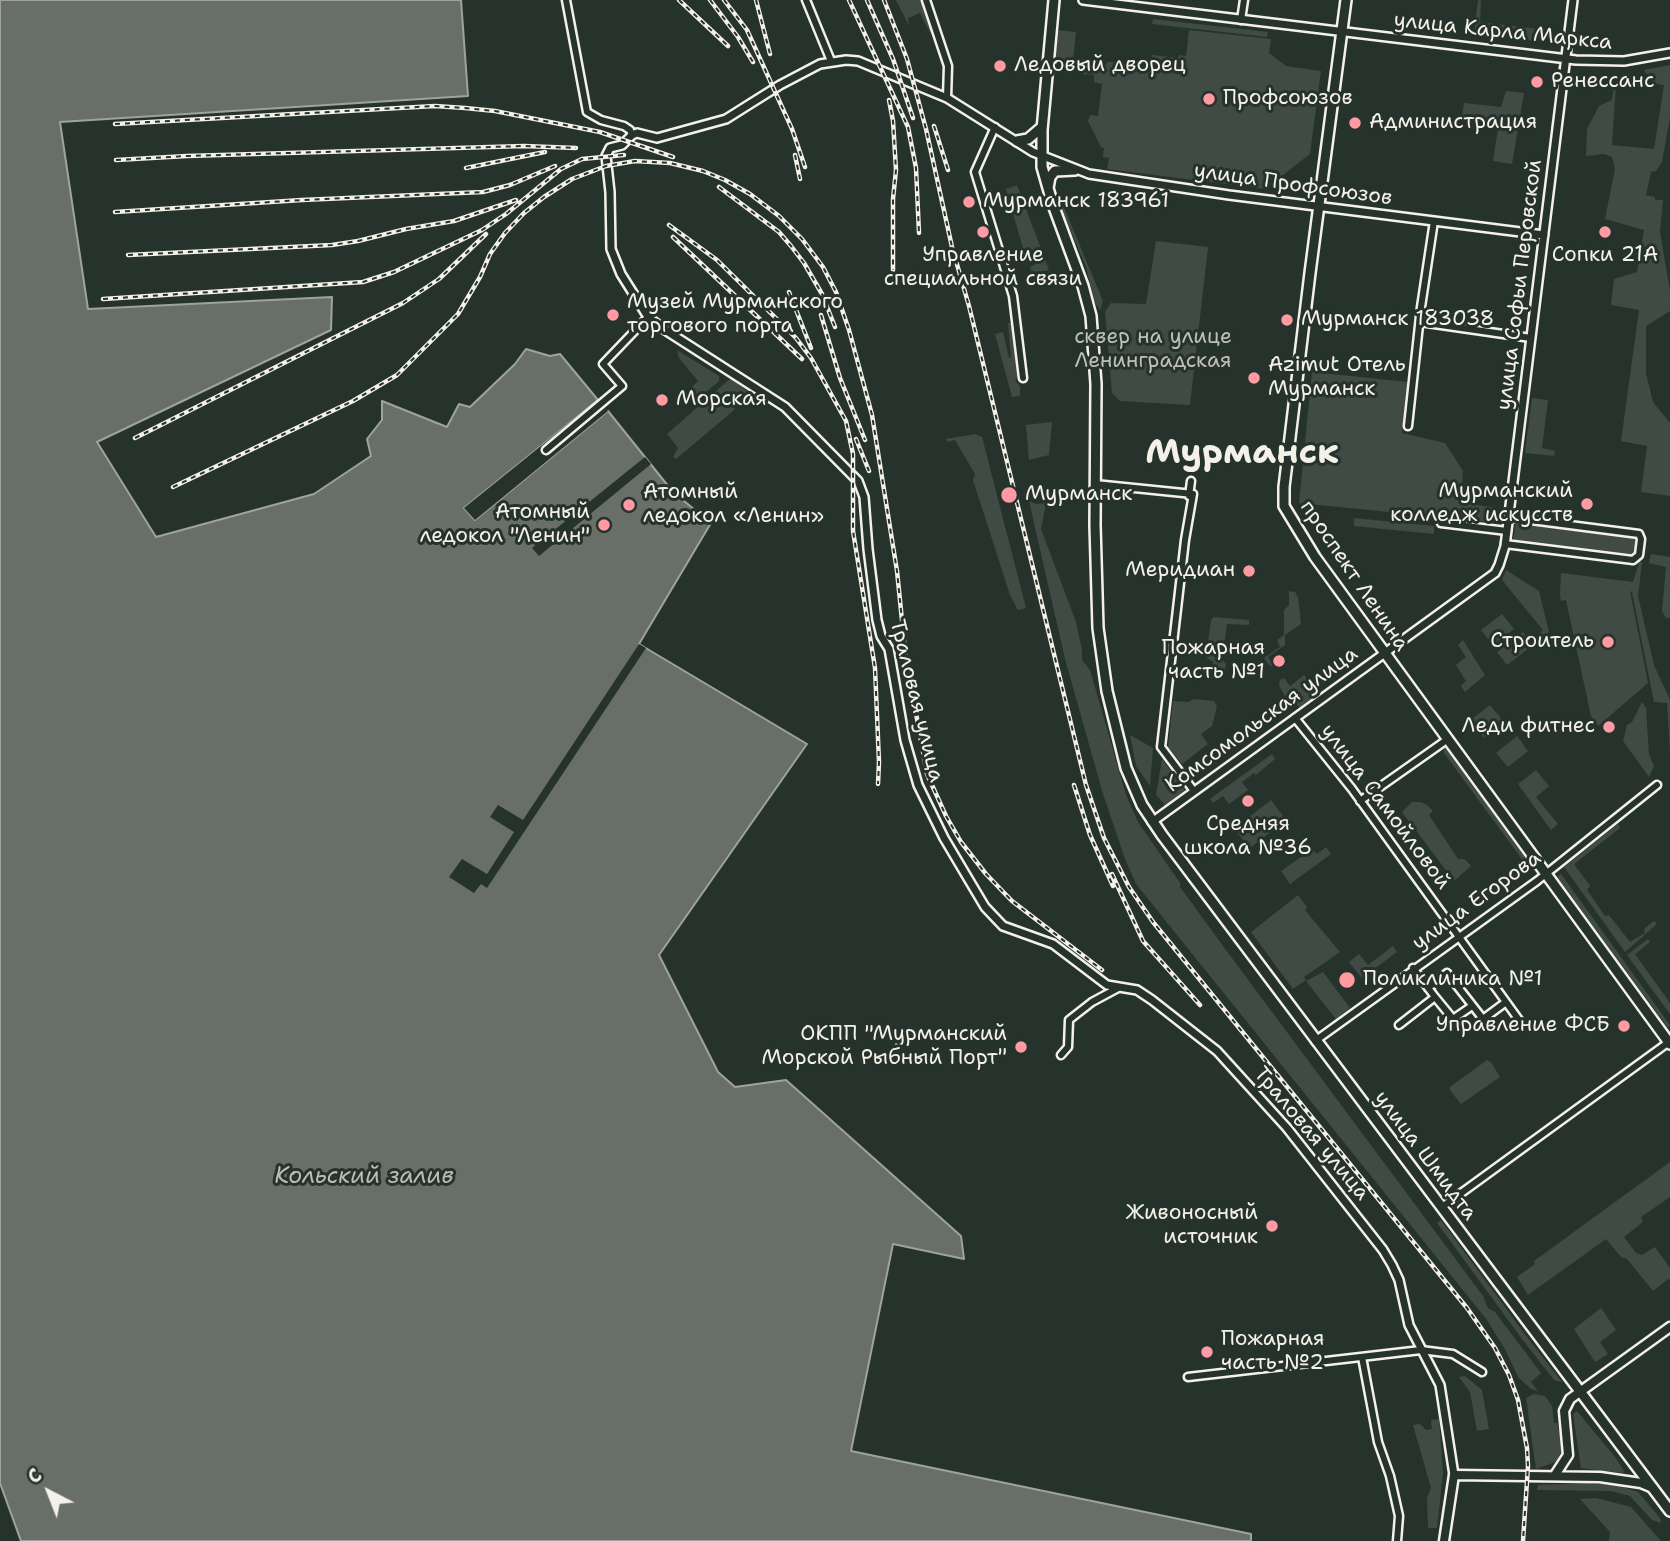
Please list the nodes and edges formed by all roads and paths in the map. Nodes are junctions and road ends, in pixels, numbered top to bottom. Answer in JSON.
{"nodes":[{"id":1,"x":566,"y":0,"type":"edge"},
{"id":2,"x":806,"y":0,"type":"edge"},
{"id":3,"x":926,"y":0,"type":"edge"},
{"id":4,"x":1054,"y":0,"type":"edge"},
{"id":5,"x":1083,"y":0,"type":"edge"},
{"id":6,"x":1155,"y":0,"type":"edge"},
{"id":7,"x":1244,"y":0,"type":"edge"},
{"id":8,"x":1346,"y":0,"type":"edge"},
{"id":9,"x":1573,"y":0,"type":"edge"},
{"id":10,"x":1154,"y":9,"type":"junction"},
{"id":11,"x":1241,"y":20,"type":"junction"},
{"id":12,"x":1343,"y":32,"type":"junction"},
{"id":13,"x":1670,"y":53,"type":"edge"},
{"id":14,"x":1566,"y":58,"type":"junction"},
{"id":15,"x":831,"y":61,"type":"junction"},
{"id":16,"x":947,"y":98,"type":"junction"},
{"id":17,"x":995,"y":127,"type":"junction"},
{"id":18,"x":1042,"y":127,"type":"junction"},
{"id":19,"x":632,"y":135,"type":"junction"},
{"id":20,"x":1017,"y":141,"type":"junction"},
{"id":21,"x":1041,"y":155,"type":"junction"},
{"id":22,"x":1075,"y":170,"type":"junction"},
{"id":23,"x":1048,"y":190,"type":"junction"},
{"id":24,"x":1319,"y":207,"type":"junction"},
{"id":25,"x":1434,"y":221,"type":"junction"},
{"id":26,"x":1544,"y":235,"type":"junction"},
{"id":27,"x":648,"y":317,"type":"junction"},
{"id":28,"x":1420,"y":321,"type":"junction"},
{"id":29,"x":1531,"y":338,"type":"junction"},
{"id":30,"x":1023,"y":378,"type":"dead end"},
{"id":31,"x":1408,"y":426,"type":"dead end"},
{"id":32,"x":547,"y":450,"type":"dead end"},
{"id":33,"x":1191,"y":481,"type":"dead end"},
{"id":34,"x":1095,"y":484,"type":"junction"},
{"id":35,"x":1191,"y":494,"type":"junction"},
{"id":36,"x":1508,"y":517,"type":"junction"},
{"id":37,"x":1441,"y":523,"type":"dead end"},
{"id":38,"x":1507,"y":531,"type":"junction"},
{"id":39,"x":1505,"y":544,"type":"junction"},
{"id":40,"x":1495,"y":573,"type":"joint"},
{"id":41,"x":1385,"y":653,"type":"junction"},
{"id":42,"x":1295,"y":718,"type":"junction"},
{"id":43,"x":1448,"y":739,"type":"junction"},
{"id":44,"x":1657,"y":785,"type":"dead end"},
{"id":45,"x":1194,"y":791,"type":"junction"},
{"id":46,"x":1360,"y":801,"type":"junction"},
{"id":47,"x":1152,"y":822,"type":"junction"},
{"id":48,"x":1546,"y":874,"type":"junction"},
{"id":49,"x":1458,"y":936,"type":"junction"},
{"id":50,"x":1413,"y":968,"type":"junction"},
{"id":51,"x":1118,"y":988,"type":"junction"},
{"id":52,"x":1428,"y":988,"type":"junction"},
{"id":53,"x":1435,"y":997,"type":"junction"},
{"id":54,"x":1506,"y":1002,"type":"junction"},
{"id":55,"x":1472,"y":1006,"type":"junction"},
{"id":56,"x":1519,"y":1020,"type":"dead end"},
{"id":57,"x":1399,"y":1025,"type":"dead end"},
{"id":58,"x":1315,"y":1041,"type":"junction"},
{"id":59,"x":1670,"y":1042,"type":"edge"},
{"id":60,"x":1061,"y":1055,"type":"dead end"},
{"id":61,"x":1442,"y":1208,"type":"junction"},
{"id":62,"x":1670,"y":1327,"type":"edge"},
{"id":63,"x":1421,"y":1350,"type":"junction"},
{"id":64,"x":1362,"y":1357,"type":"junction"},
{"id":65,"x":1482,"y":1372,"type":"dead end"},
{"id":66,"x":1188,"y":1377,"type":"dead end"},
{"id":67,"x":1580,"y":1392,"type":"junction"},
{"id":68,"x":1454,"y":1475,"type":"junction"},
{"id":69,"x":1555,"y":1475,"type":"junction"},
{"id":70,"x":1653,"y":1488,"type":"junction"},
{"id":71,"x":1670,"y":1511,"type":"edge"},
{"id":72,"x":1397,"y":1541,"type":"edge"},
{"id":73,"x":1444,"y":1541,"type":"edge"}],
"edges":[{"from":1,"to":19,"type":"street"},
{"from":2,"to":15,"type":"street"},
{"from":3,"to":16,"type":"street"},
{"from":4,"to":18,"type":"main road","name":"улица Шмидта"},
{"from":5,"to":10,"type":"street","name":"улица Карла Маркса"},
{"from":6,"to":10,"type":"street"},
{"from":7,"to":11,"type":"street"},
{"from":8,"to":12,"type":"main road","name":"проспект Ленина"},
{"from":9,"to":14,"type":"street","name":"улица Софьи Перовской"},
{"from":10,"to":11,"type":"street","name":"улица Карла Маркса"},
{"from":11,"to":12,"type":"street","name":"улица Карла Маркса"},
{"from":12,"to":14,"type":"street","name":"улица Карла Маркса"},
{"from":12,"to":24,"type":"main road","name":"проспект Ленина"},
{"from":13,"to":14,"type":"street","name":"улица Карла Маркса"},
{"from":14,"to":26,"type":"street","name":"улица Софьи Перовской"},
{"from":15,"to":16,"type":"street","name":"улица Профсоюзов"},
{"from":15,"to":19,"type":"street"},
{"from":16,"to":17,"type":"street","name":"улица Профсоюзов"},
{"from":17,"to":20,"type":"street","name":"улица Профсоюзов"},
{"from":17,"to":30,"type":"street"},
{"from":18,"to":20,"type":"main road"},
{"from":18,"to":21,"type":"main road","name":"улица Шмидта"},
{"from":19,"to":27,"type":"street"},
{"from":20,"to":21,"type":"street","name":"улица Профсоюзов"},
{"from":21,"to":22,"type":"street","name":"улица Профсоюзов"},
{"from":21,"to":23,"type":"main road","name":"улица Шмидта"},
{"from":22,"to":23,"type":"main road"},
{"from":22,"to":24,"type":"street","name":"улица Профсоюзов"},
{"from":23,"to":34,"type":"main road","name":"улица Шмидта"},
{"from":24,"to":25,"type":"street","name":"улица Профсоюзов"},
{"from":24,"to":41,"type":"main road","name":"проспект Ленина"},
{"from":25,"to":26,"type":"street","name":"улица Профсоюзов"},
{"from":25,"to":28,"type":"street"},
{"from":26,"to":29,"type":"street","name":"улица Софьи Перовской"},
{"from":27,"to":32,"type":"street"},
{"from":27,"to":51,"type":"street","name":"Траловая улица"},
{"from":28,"to":29,"type":"street"},
{"from":28,"to":31,"type":"street"},
{"from":29,"to":36,"type":"street","name":"улица Софьи Перовской"},
{"from":33,"to":35,"type":"street"},
{"from":34,"to":35,"type":"street"},
{"from":34,"to":47,"type":"main road","name":"улица Шмидта"},
{"from":35,"to":45,"type":"street"},
{"from":36,"to":38,"type":"street","name":"улица Софьи Перовской"},
{"from":36,"to":39,"type":"street"},
{"from":37,"to":38,"type":"street"},
{"from":38,"to":39,"type":"street","name":"улица Софьи Перовской"},
{"from":39,"to":40,"type":"street","name":"улица Софьи Перовской"},
{"from":40,"to":41,"type":"street","name":"Комсомольская улица"},
{"from":41,"to":42,"type":"street","name":"Комсомольская улица"},
{"from":41,"to":43,"type":"main road","name":"проспект Ленина"},
{"from":42,"to":45,"type":"street","name":"Комсомольская улица"},
{"from":42,"to":46,"type":"street","name":"улица Самойловой"},
{"from":43,"to":46,"type":"street"},
{"from":43,"to":48,"type":"main road","name":"проспект Ленина"},
{"from":44,"to":48,"type":"street","name":"улица Егорова"},
{"from":45,"to":47,"type":"street","name":"Комсомольская улица"},
{"from":46,"to":49,"type":"street","name":"улица Самойловой"},
{"from":47,"to":58,"type":"main road","name":"улица Шмидта"},
{"from":48,"to":49,"type":"street","name":"улица Егорова"},
{"from":48,"to":59,"type":"main road","name":"проспект Ленина"},
{"from":49,"to":50,"type":"street","name":"улица Егорова"},
{"from":49,"to":54,"type":"street","name":"улица Самойловой"},
{"from":50,"to":52,"type":"street"},
{"from":50,"to":58,"type":"street","name":"улица Егорова"},
{"from":51,"to":60,"type":"street"},
{"from":51,"to":63,"type":"street","name":"Траловая улица"},
{"from":52,"to":53,"type":"street"},
{"from":52,"to":55,"type":"street"},
{"from":53,"to":55,"type":"street"},
{"from":53,"to":57,"type":"street"},
{"from":54,"to":55,"type":"street"},
{"from":54,"to":56,"type":"street","name":"улица Самойловой"},
{"from":58,"to":61,"type":"main road","name":"улица Шмидта"},
{"from":59,"to":61,"type":"street"},
{"from":61,"to":67,"type":"main road","name":"улица Шмидта"},
{"from":62,"to":67,"type":"main road"},
{"from":63,"to":64,"type":"street"},
{"from":63,"to":65,"type":"street"},
{"from":63,"to":68,"type":"street","name":"Траловая улица"},
{"from":64,"to":66,"type":"street"},
{"from":64,"to":72,"type":"street"},
{"from":67,"to":69,"type":"main road"},
{"from":67,"to":70,"type":"main road","name":"улица Шмидта"},
{"from":68,"to":69,"type":"main road"},
{"from":68,"to":73,"type":"main road"},
{"from":69,"to":70,"type":"main road"},
{"from":70,"to":71,"type":"main road","name":"улица Шмидта"}]}
